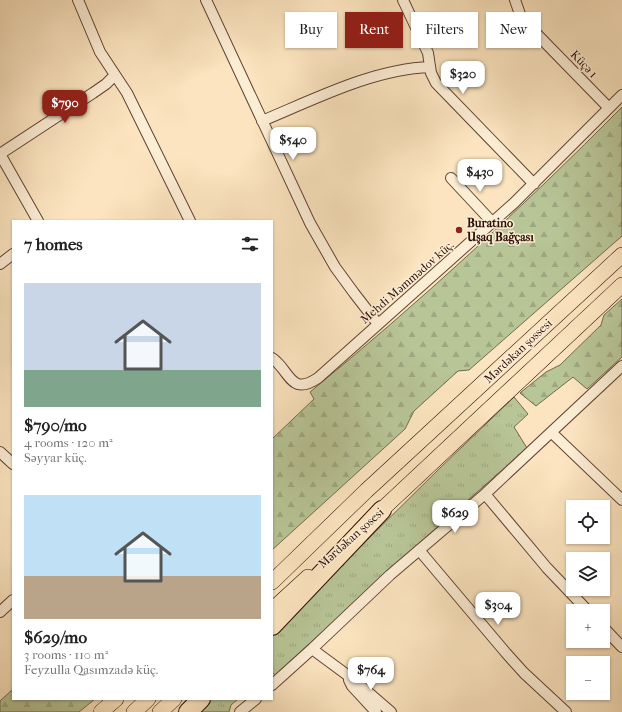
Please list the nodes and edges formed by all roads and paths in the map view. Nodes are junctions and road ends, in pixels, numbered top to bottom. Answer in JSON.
{"nodes":[{"id":1,"x":78,"y":0,"type":"edge"},
{"id":2,"x":206,"y":0,"type":"edge"},
{"id":3,"x":403,"y":0,"type":"edge"},
{"id":4,"x":515,"y":0,"type":"edge"},
{"id":5,"x":430,"y":67,"type":"junction"},
{"id":6,"x":115,"y":75,"type":"junction"},
{"id":7,"x":622,"y":95,"type":"edge"},
{"id":8,"x":609,"y":108,"type":"junction"},
{"id":9,"x":262,"y":121,"type":"junction"},
{"id":10,"x":0,"y":154,"type":"edge"},
{"id":11,"x":451,"y":178,"type":"dead end"},
{"id":12,"x":534,"y":184,"type":"junction"},
{"id":13,"x":37,"y":220,"type":"edge"},
{"id":14,"x":190,"y":220,"type":"edge"},
{"id":15,"x":493,"y":223,"type":"junction"},
{"id":16,"x":12,"y":255,"type":"edge"},
{"id":17,"x":622,"y":255,"type":"edge"},
{"id":18,"x":0,"y":264,"type":"edge"},
{"id":19,"x":622,"y":285,"type":"edge"},
{"id":20,"x":378,"y":324,"type":"junction"},
{"id":21,"x":273,"y":359,"type":"edge"},
{"id":22,"x":622,"y":366,"type":"edge"},
{"id":23,"x":552,"y":433,"type":"junction"},
{"id":24,"x":414,"y":447,"type":"joint"},
{"id":25,"x":0,"y":452,"type":"edge"},
{"id":26,"x":12,"y":463,"type":"edge"},
{"id":27,"x":429,"y":464,"type":"joint"},
{"id":28,"x":366,"y":491,"type":"junction"},
{"id":29,"x":485,"y":494,"type":"junction"},
{"id":30,"x":622,"y":500,"type":"edge"},
{"id":31,"x":382,"y":510,"type":"junction"},
{"id":32,"x":419,"y":550,"type":"junction"},
{"id":33,"x":273,"y":568,"type":"edge"},
{"id":34,"x":273,"y":581,"type":"edge"},
{"id":35,"x":12,"y":601,"type":"edge"},
{"id":36,"x":581,"y":604,"type":"edge"},
{"id":37,"x":273,"y":609,"type":"edge"},
{"id":38,"x":0,"y":612,"type":"edge"},
{"id":39,"x":273,"y":625,"type":"edge"},
{"id":40,"x":610,"y":634,"type":"edge"},
{"id":41,"x":622,"y":647,"type":"edge"},
{"id":42,"x":312,"y":649,"type":"junction"},
{"id":43,"x":349,"y":677,"type":"junction"},
{"id":44,"x":273,"y":684,"type":"edge"},
{"id":45,"x":115,"y":700,"type":"edge"},
{"id":46,"x":147,"y":700,"type":"edge"},
{"id":47,"x":173,"y":700,"type":"edge"},
{"id":48,"x":200,"y":700,"type":"edge"},
{"id":49,"x":255,"y":700,"type":"edge"},
{"id":50,"x":101,"y":712,"type":"edge"},
{"id":51,"x":134,"y":712,"type":"edge"},
{"id":52,"x":160,"y":712,"type":"edge"},
{"id":53,"x":188,"y":712,"type":"edge"},
{"id":54,"x":240,"y":712,"type":"edge"},
{"id":55,"x":376,"y":712,"type":"edge"},
{"id":56,"x":391,"y":712,"type":"edge"},
{"id":57,"x":566,"y":712,"type":"edge"}],
"edges":[{"from":1,"to":6,"type":"street"},
{"from":2,"to":9,"type":"street"},
{"from":3,"to":5,"type":"street"},
{"from":4,"to":8,"type":"street","name":"Küçə 1"},
{"from":5,"to":9,"type":"street"},
{"from":5,"to":12,"type":"street"},
{"from":6,"to":10,"type":"street"},
{"from":6,"to":14,"type":"street"},
{"from":7,"to":8,"type":"street","name":"Mehdi Məmmədov küç."},
{"from":8,"to":12,"type":"street","name":"Mehdi Məmmədov küç."},
{"from":9,"to":20,"type":"street"},
{"from":10,"to":13,"type":"street"},
{"from":11,"to":15,"type":"street"},
{"from":12,"to":15,"type":"street","name":"Mehdi Məmmədov küç."},
{"from":15,"to":20,"type":"street","name":"Mehdi Məmmədov küç."},
{"from":16,"to":18,"type":"street"},
{"from":17,"to":24,"type":"main road","name":"Mərdəkan şossesi"},
{"from":19,"to":27,"type":"main road","name":"Mərdəkan şossesi"},
{"from":20,"to":21,"type":"street","name":"Mehdi Məmmədov küç."},
{"from":22,"to":23,"type":"street"},
{"from":23,"to":29,"type":"street"},
{"from":23,"to":30,"type":"street"},
{"from":24,"to":28,"type":"main road","name":"Mərdəkan şosesi"},
{"from":25,"to":26,"type":"street"},
{"from":27,"to":31,"type":"main road","name":"Mərdəkan şosesi"},
{"from":28,"to":33,"type":"main road"},
{"from":28,"to":34,"type":"main road","name":"Mərdəkan şosesi"},
{"from":29,"to":32,"type":"street"},
{"from":29,"to":36,"type":"street"},
{"from":31,"to":37,"type":"main road","name":"Mərdəkan şosesi"},
{"from":31,"to":39,"type":"highway"},
{"from":32,"to":42,"type":"street"},
{"from":32,"to":57,"type":"street"},
{"from":35,"to":38,"type":"street"},
{"from":40,"to":41,"type":"street"},
{"from":42,"to":43,"type":"street"},
{"from":42,"to":44,"type":"street"},
{"from":43,"to":55,"type":"street"},
{"from":43,"to":56,"type":"street"},
{"from":45,"to":50,"type":"main road"},
{"from":46,"to":51,"type":"main road"},
{"from":47,"to":52,"type":"main road"},
{"from":48,"to":53,"type":"highway"},
{"from":49,"to":54,"type":"street"}]}
